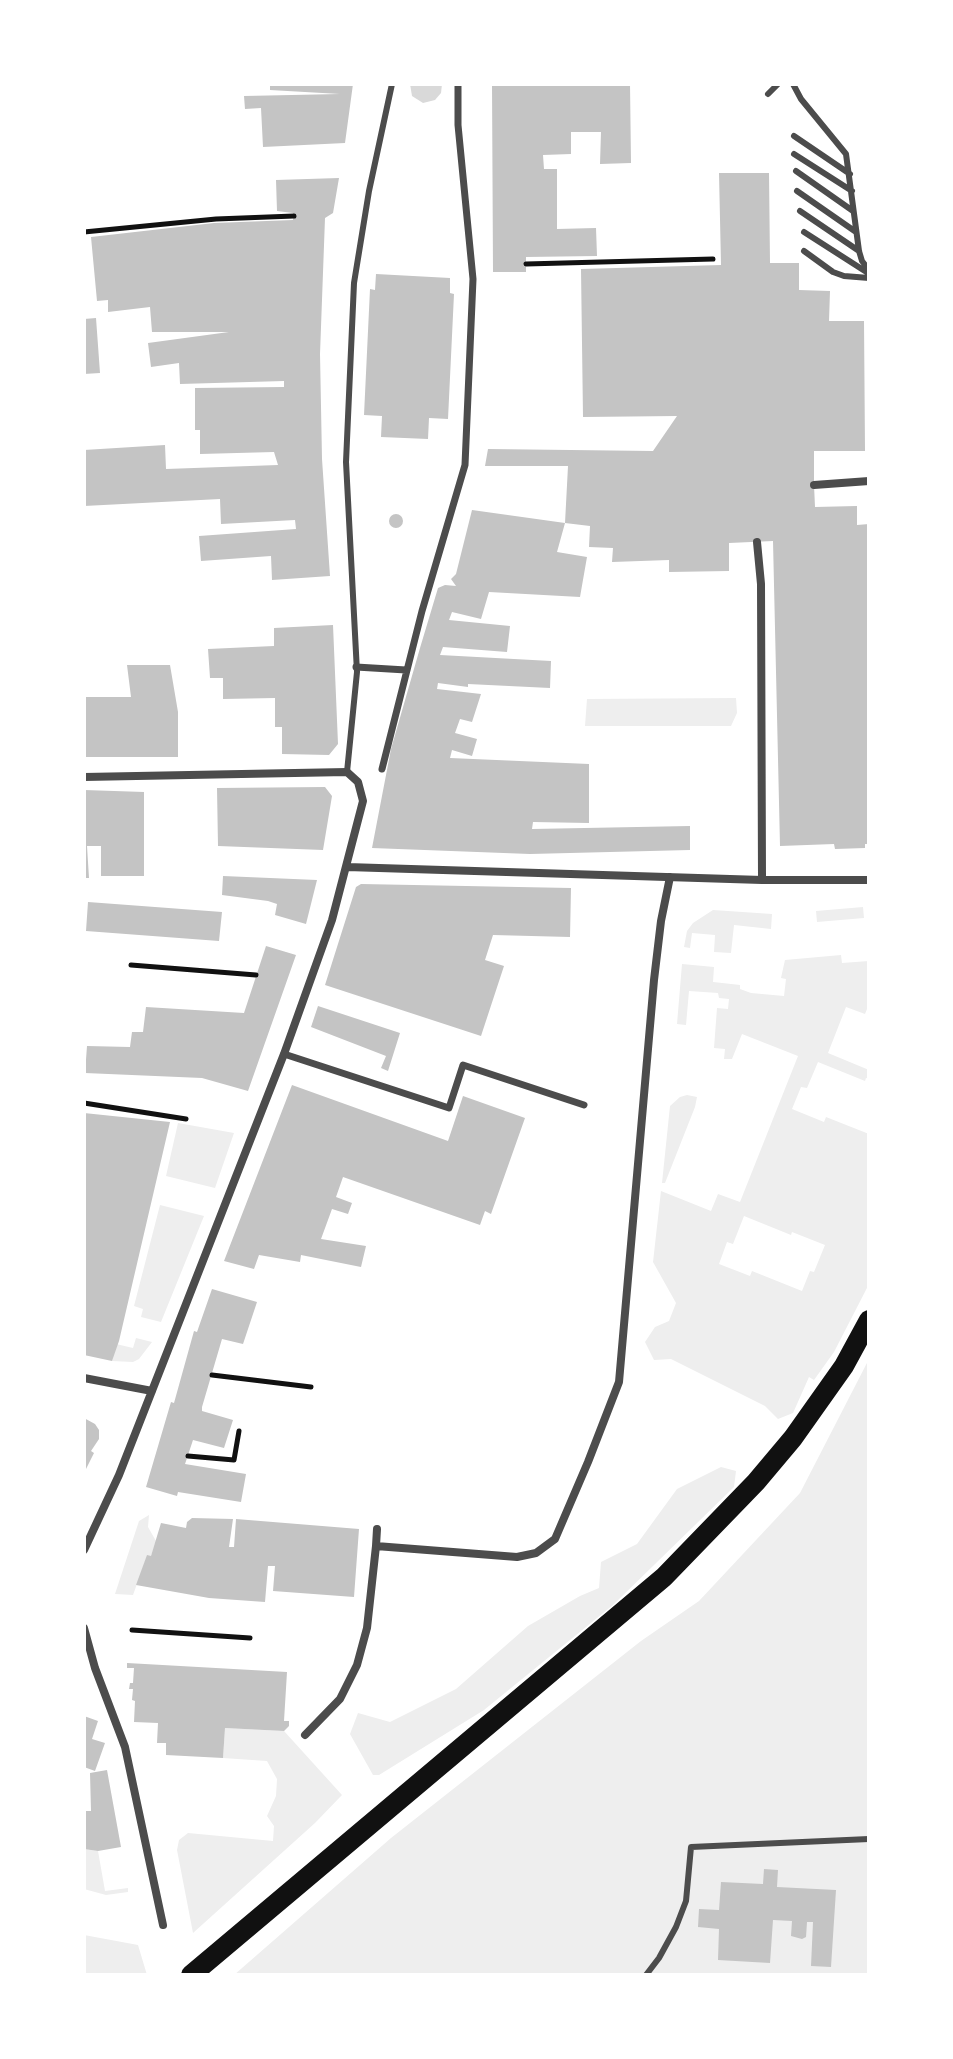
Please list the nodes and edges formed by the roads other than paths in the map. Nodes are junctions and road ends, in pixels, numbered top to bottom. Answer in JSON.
{"nodes":[{"id":1,"x":392,"y":84,"type":"edge"},
{"id":2,"x":458,"y":84,"type":"edge"},
{"id":3,"x":778,"y":84,"type":"edge"},
{"id":4,"x":793,"y":84,"type":"edge"},
{"id":5,"x":768,"y":94,"type":"dead end"},
{"id":6,"x":794,"y":136,"type":"dead end"},
{"id":7,"x":794,"y":154,"type":"dead end"},
{"id":8,"x":796,"y":171,"type":"dead end"},
{"id":9,"x":850,"y":174,"type":"junction"},
{"id":10,"x":797,"y":191,"type":"dead end"},
{"id":11,"x":852,"y":191,"type":"junction"},
{"id":12,"x":800,"y":211,"type":"dead end"},
{"id":13,"x":853,"y":211,"type":"junction"},
{"id":14,"x":804,"y":232,"type":"dead end"},
{"id":15,"x":856,"y":232,"type":"junction"},
{"id":16,"x":804,"y":251,"type":"dead end"},
{"id":17,"x":859,"y":251,"type":"junction"},
{"id":18,"x":869,"y":274,"type":"edge"},
{"id":19,"x":869,"y":481,"type":"edge"},
{"id":20,"x":814,"y":485,"type":"dead end"},
{"id":21,"x":757,"y":542,"type":"dead end"},
{"id":22,"x":356,"y":667,"type":"junction"},
{"id":23,"x":406,"y":670,"type":"junction"},
{"id":24,"x":382,"y":769,"type":"dead end"},
{"id":25,"x":347,"y":772,"type":"junction"},
{"id":26,"x":84,"y":777,"type":"edge"},
{"id":27,"x":347,"y":867,"type":"junction"},
{"id":28,"x":670,"y":877,"type":"junction"},
{"id":29,"x":762,"y":880,"type":"junction"},
{"id":30,"x":869,"y":880,"type":"edge"},
{"id":31,"x":284,"y":1054,"type":"junction"},
{"id":32,"x":584,"y":1105,"type":"dead end"},
{"id":33,"x":869,"y":1320,"type":"edge"},
{"id":34,"x":84,"y":1378,"type":"edge"},
{"id":35,"x":152,"y":1391,"type":"junction"},
{"id":36,"x":377,"y":1529,"type":"dead end"},
{"id":37,"x":376,"y":1546,"type":"junction"},
{"id":38,"x":84,"y":1550,"type":"edge"},
{"id":39,"x":84,"y":1628,"type":"edge"},
{"id":40,"x":305,"y":1735,"type":"dead end"},
{"id":41,"x":869,"y":1839,"type":"edge"},
{"id":42,"x":163,"y":1925,"type":"dead end"},
{"id":43,"x":191,"y":1975,"type":"edge"},
{"id":44,"x":646,"y":1975,"type":"edge"}],
"edges":[{"from":1,"to":22,"type":"lane"},
{"from":2,"to":23,"type":"street"},
{"from":3,"to":5,"type":"lane"},
{"from":4,"to":9,"type":"lane"},
{"from":6,"to":9,"type":"lane"},
{"from":7,"to":11,"type":"lane"},
{"from":8,"to":13,"type":"lane"},
{"from":9,"to":11,"type":"lane"},
{"from":10,"to":15,"type":"lane"},
{"from":11,"to":13,"type":"lane"},
{"from":12,"to":17,"type":"lane"},
{"from":13,"to":15,"type":"lane"},
{"from":14,"to":18,"type":"lane"},
{"from":15,"to":17,"type":"lane"},
{"from":16,"to":18,"type":"lane"},
{"from":17,"to":18,"type":"lane"},
{"from":19,"to":20,"type":"street"},
{"from":21,"to":29,"type":"street"},
{"from":22,"to":23,"type":"street"},
{"from":22,"to":25,"type":"lane"},
{"from":23,"to":24,"type":"street"},
{"from":25,"to":26,"type":"street"},
{"from":25,"to":27,"type":"street"},
{"from":27,"to":28,"type":"street"},
{"from":27,"to":31,"type":"street"},
{"from":28,"to":29,"type":"street"},
{"from":28,"to":37,"type":"street"},
{"from":29,"to":30,"type":"street"},
{"from":31,"to":32,"type":"street"},
{"from":31,"to":35,"type":"street"},
{"from":33,"to":43,"type":"highway"},
{"from":34,"to":35,"type":"street"},
{"from":35,"to":38,"type":"street"},
{"from":36,"to":37,"type":"street"},
{"from":37,"to":40,"type":"street"},
{"from":39,"to":42,"type":"street"},
{"from":41,"to":44,"type":"lane"}]}
